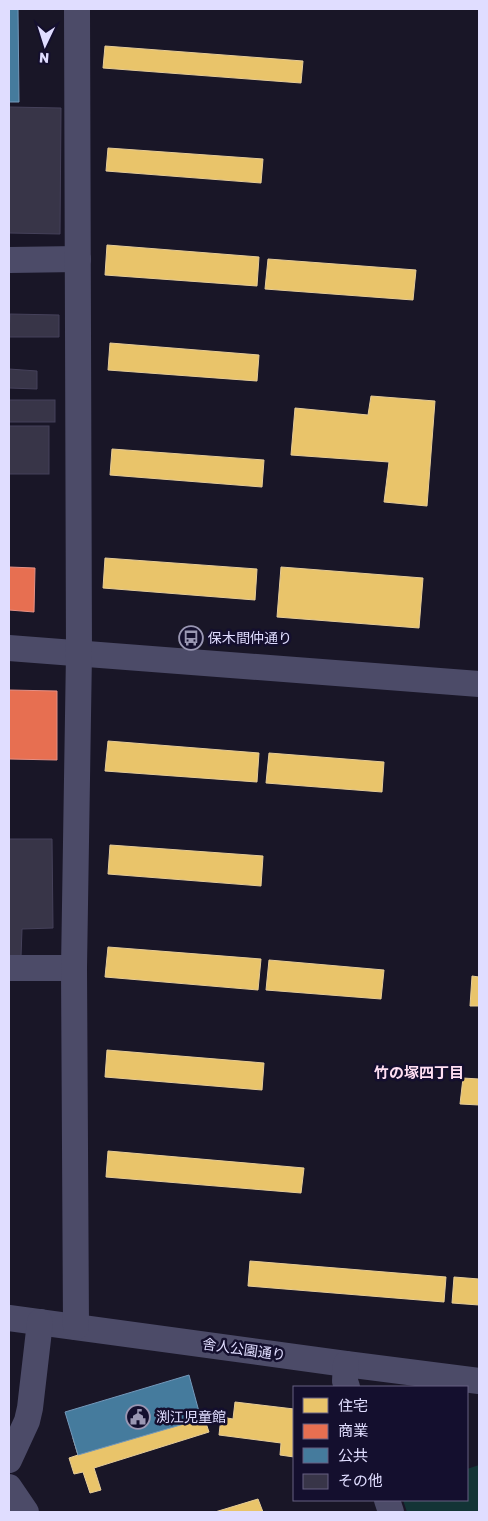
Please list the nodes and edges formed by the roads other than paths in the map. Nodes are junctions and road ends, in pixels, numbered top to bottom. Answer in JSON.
{"nodes":[{"id":1,"x":77,"y":9,"type":"edge"},
{"id":2,"x":9,"y":260,"type":"edge"},
{"id":3,"x":78,"y":260,"type":"junction"},
{"id":4,"x":9,"y":648,"type":"edge"},
{"id":5,"x":79,"y":653,"type":"junction"},
{"id":6,"x":479,"y":684,"type":"edge"},
{"id":7,"x":9,"y":968,"type":"edge"},
{"id":8,"x":74,"y":968,"type":"junction"},
{"id":9,"x":9,"y":1318,"type":"edge"},
{"id":10,"x":40,"y":1322,"type":"junction"},
{"id":11,"x":76,"y":1328,"type":"junction"},
{"id":12,"x":347,"y":1376,"type":"edge"},
{"id":13,"x":479,"y":1380,"type":"edge"},
{"id":14,"x":9,"y":1460,"type":"edge"},
{"id":15,"x":9,"y":1487,"type":"edge"},
{"id":16,"x":26,"y":1512,"type":"edge"}],
"edges":[{"from":1,"to":3,"type":"street"},
{"from":2,"to":3,"type":"street"},
{"from":3,"to":5,"type":"street"},
{"from":4,"to":5,"type":"street"},
{"from":5,"to":6,"type":"street"},
{"from":5,"to":8,"type":"street"},
{"from":7,"to":8,"type":"street"},
{"from":8,"to":11,"type":"street"},
{"from":9,"to":10,"type":"street","name":"舎人公園通り"},
{"from":10,"to":11,"type":"street","name":"舎人公園通り"},
{"from":10,"to":14,"type":"street"},
{"from":11,"to":12,"type":"street","name":"舎人公園通り"},
{"from":12,"to":13,"type":"street","name":"舎人公園通り"},
{"from":15,"to":16,"type":"street"}]}
